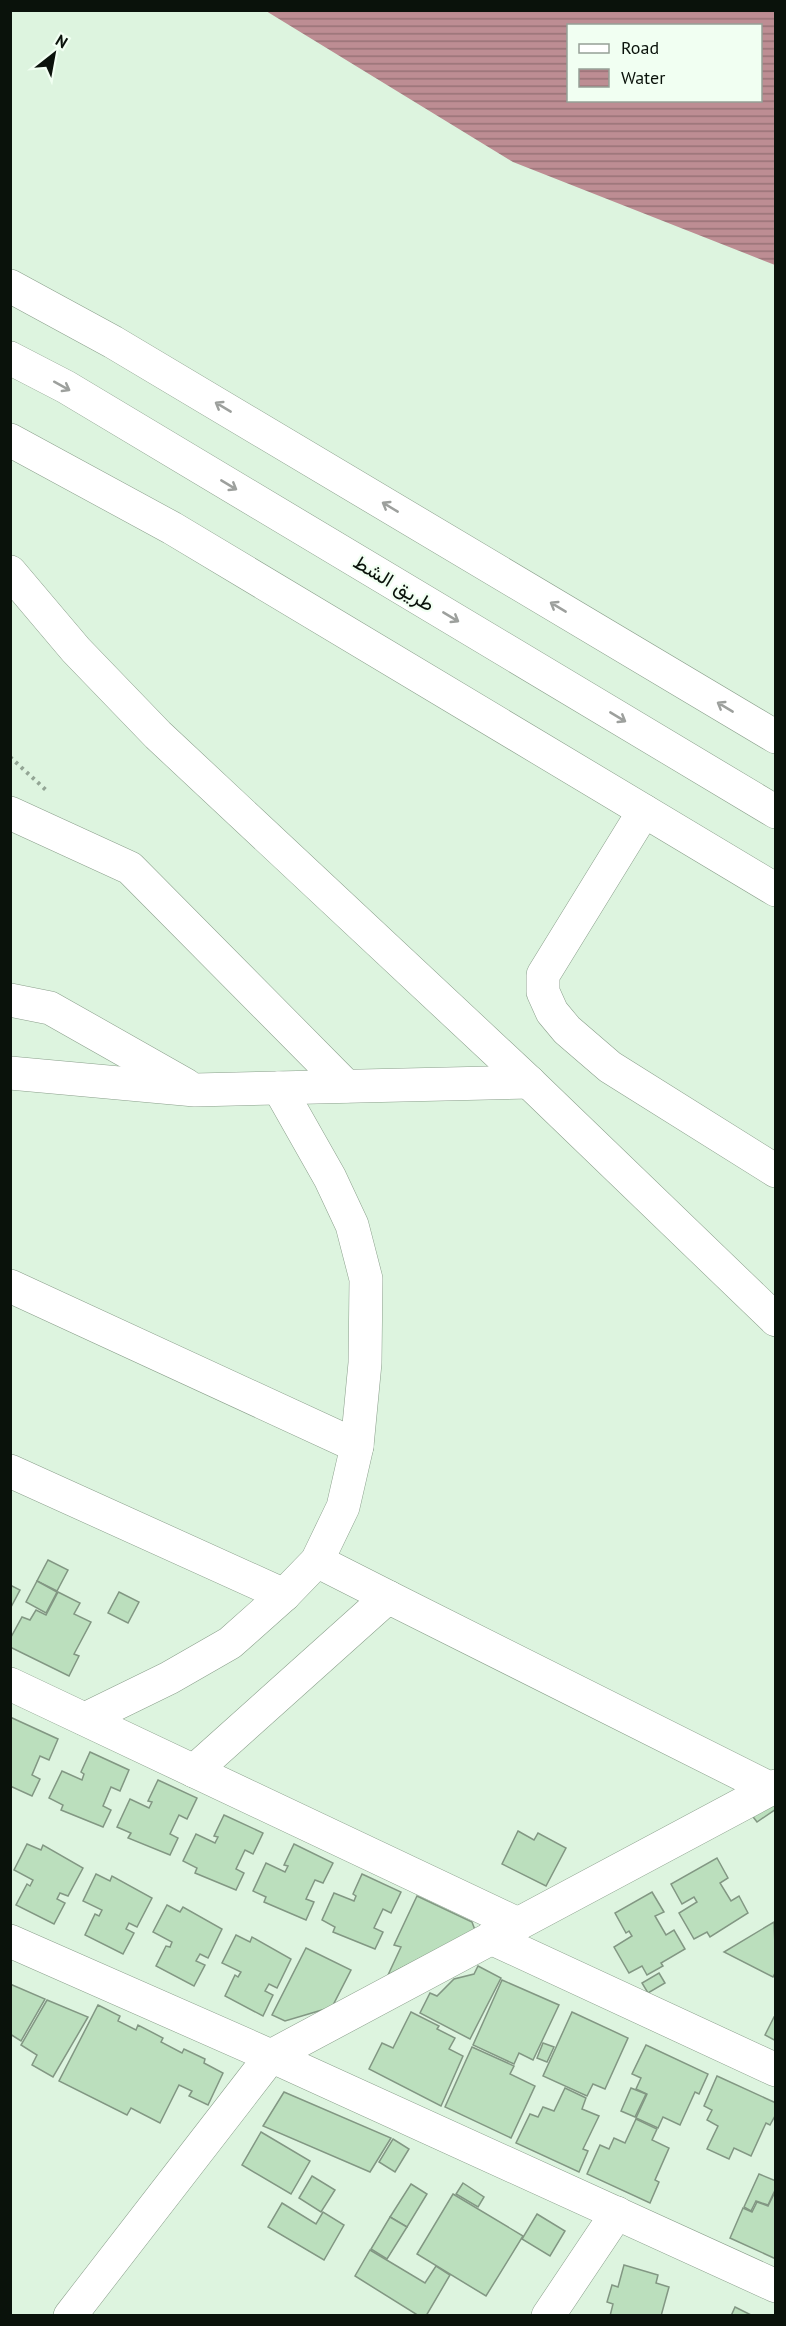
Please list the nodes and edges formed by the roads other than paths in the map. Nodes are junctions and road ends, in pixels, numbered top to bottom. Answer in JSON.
{"nodes":[{"id":1,"x":10,"y":286,"type":"edge"},
{"id":2,"x":10,"y":358,"type":"edge"},
{"id":3,"x":10,"y":440,"type":"edge"},
{"id":4,"x":10,"y":572,"type":"edge"},
{"id":5,"x":776,"y":737,"type":"edge"},
{"id":6,"x":644,"y":811,"type":"junction"},
{"id":7,"x":776,"y":812,"type":"edge"},
{"id":8,"x":10,"y":813,"type":"edge"},
{"id":9,"x":776,"y":890,"type":"edge"},
{"id":10,"x":10,"y":1000,"type":"edge"},
{"id":11,"x":10,"y":1073,"type":"edge"},
{"id":12,"x":529,"y":1082,"type":"junction"},
{"id":13,"x":346,"y":1086,"type":"junction"},
{"id":14,"x":279,"y":1088,"type":"junction"},
{"id":15,"x":195,"y":1090,"type":"junction"},
{"id":16,"x":776,"y":1171,"type":"edge"},
{"id":17,"x":10,"y":1286,"type":"edge"},
{"id":18,"x":776,"y":1320,"type":"edge"},
{"id":19,"x":357,"y":1446,"type":"junction"},
{"id":20,"x":10,"y":1471,"type":"edge"},
{"id":21,"x":317,"y":1561,"type":"junction"},
{"id":22,"x":284,"y":1595,"type":"junction"},
{"id":23,"x":388,"y":1597,"type":"junction"},
{"id":24,"x":10,"y":1684,"type":"edge"},
{"id":25,"x":85,"y":1719,"type":"junction"},
{"id":26,"x":194,"y":1771,"type":"junction"},
{"id":27,"x":773,"y":1787,"type":"edge"},
{"id":28,"x":504,"y":1931,"type":"junction"},
{"id":29,"x":10,"y":1941,"type":"edge"},
{"id":30,"x":271,"y":2056,"type":"junction"},
{"id":31,"x":776,"y":2070,"type":"edge"},
{"id":32,"x":617,"y":2213,"type":"junction"},
{"id":33,"x":776,"y":2286,"type":"edge"},
{"id":34,"x":70,"y":2316,"type":"edge"},
{"id":35,"x":548,"y":2316,"type":"edge"}],
"edges":[{"from":5,"to":1,"type":"street","one_way":true},
{"from":2,"to":7,"type":"street","name":"طريق الشط","one_way":true},
{"from":3,"to":6,"type":"street"},
{"from":4,"to":12,"type":"street"},
{"from":6,"to":9,"type":"street"},
{"from":6,"to":16,"type":"street"},
{"from":8,"to":13,"type":"street"},
{"from":10,"to":15,"type":"street"},
{"from":11,"to":15,"type":"street"},
{"from":12,"to":13,"type":"street"},
{"from":12,"to":18,"type":"street"},
{"from":13,"to":14,"type":"street"},
{"from":14,"to":15,"type":"street"},
{"from":14,"to":19,"type":"street"},
{"from":17,"to":19,"type":"street"},
{"from":19,"to":21,"type":"street"},
{"from":20,"to":22,"type":"street"},
{"from":21,"to":22,"type":"street"},
{"from":21,"to":23,"type":"street"},
{"from":22,"to":25,"type":"street"},
{"from":23,"to":26,"type":"street"},
{"from":23,"to":27,"type":"street"},
{"from":24,"to":25,"type":"street"},
{"from":25,"to":26,"type":"street"},
{"from":26,"to":28,"type":"street"},
{"from":27,"to":28,"type":"street"},
{"from":28,"to":30,"type":"street"},
{"from":28,"to":31,"type":"street"},
{"from":29,"to":30,"type":"street"},
{"from":30,"to":32,"type":"street"},
{"from":30,"to":34,"type":"street"},
{"from":32,"to":33,"type":"street"},
{"from":32,"to":35,"type":"street"}]}
